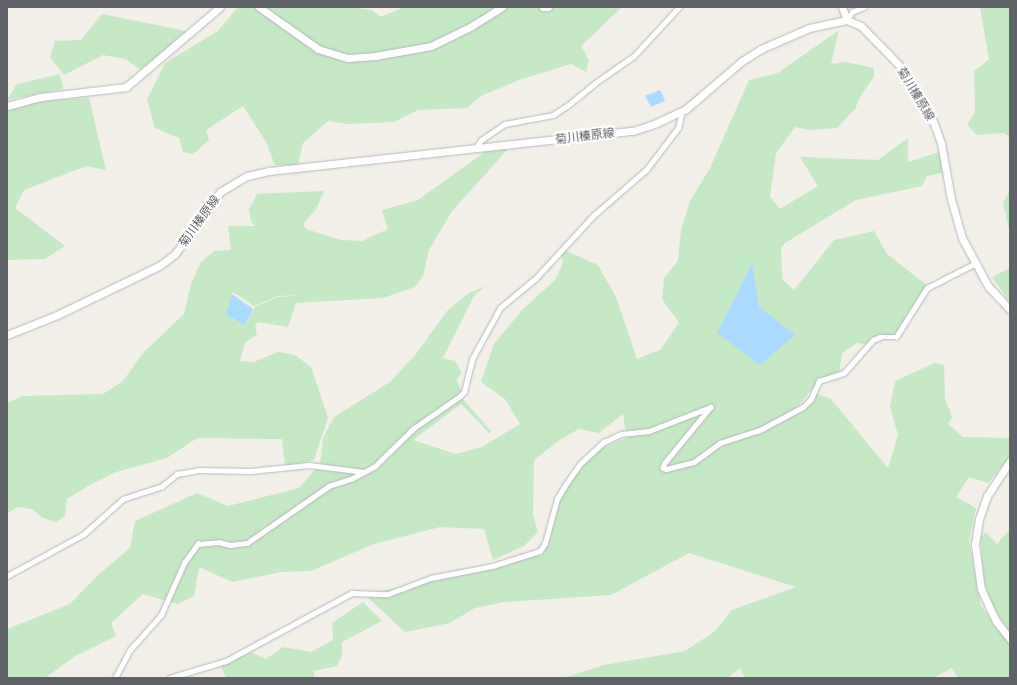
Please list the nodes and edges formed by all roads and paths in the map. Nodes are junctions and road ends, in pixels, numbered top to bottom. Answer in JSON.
{"nodes":[{"id":1,"x":220,"y":7,"type":"edge"},
{"id":2,"x":260,"y":7,"type":"edge"},
{"id":3,"x":502,"y":7,"type":"edge"},
{"id":4,"x":543,"y":7,"type":"edge"},
{"id":5,"x":548,"y":7,"type":"edge"},
{"id":6,"x":679,"y":7,"type":"edge"},
{"id":7,"x":842,"y":7,"type":"edge"},
{"id":8,"x":864,"y":7,"type":"edge"},
{"id":9,"x":847,"y":20,"type":"junction"},
{"id":10,"x":7,"y":106,"type":"edge"},
{"id":11,"x":682,"y":111,"type":"junction"},
{"id":12,"x":476,"y":148,"type":"junction"},
{"id":13,"x":976,"y":263,"type":"junction"},
{"id":14,"x":1010,"y":310,"type":"edge"},
{"id":15,"x":7,"y":335,"type":"edge"},
{"id":16,"x":1010,"y":462,"type":"edge"},
{"id":17,"x":365,"y":472,"type":"junction"},
{"id":18,"x":7,"y":576,"type":"edge"},
{"id":19,"x":1010,"y":639,"type":"edge"},
{"id":20,"x":115,"y":678,"type":"edge"},
{"id":21,"x":169,"y":678,"type":"edge"}],
"edges":[{"from":1,"to":10,"type":"main road"},
{"from":2,"to":3,"type":"main road"},
{"from":4,"to":5,"type":"main road"},
{"from":6,"to":12,"type":"street"},
{"from":7,"to":9,"type":"main road"},
{"from":8,"to":9,"type":"street"},
{"from":9,"to":11,"type":"main road","name":"菊川榛原線"},
{"from":9,"to":13,"type":"main road","name":"菊川榛原線"},
{"from":11,"to":12,"type":"main road","name":"菊川榛原線"},
{"from":11,"to":17,"type":"street"},
{"from":12,"to":15,"type":"main road","name":"菊川榛原線"},
{"from":13,"to":14,"type":"main road","name":"菊川榛原線"},
{"from":13,"to":21,"type":"street"},
{"from":16,"to":19,"type":"main road"},
{"from":17,"to":18,"type":"street"},
{"from":17,"to":20,"type":"street"}]}
